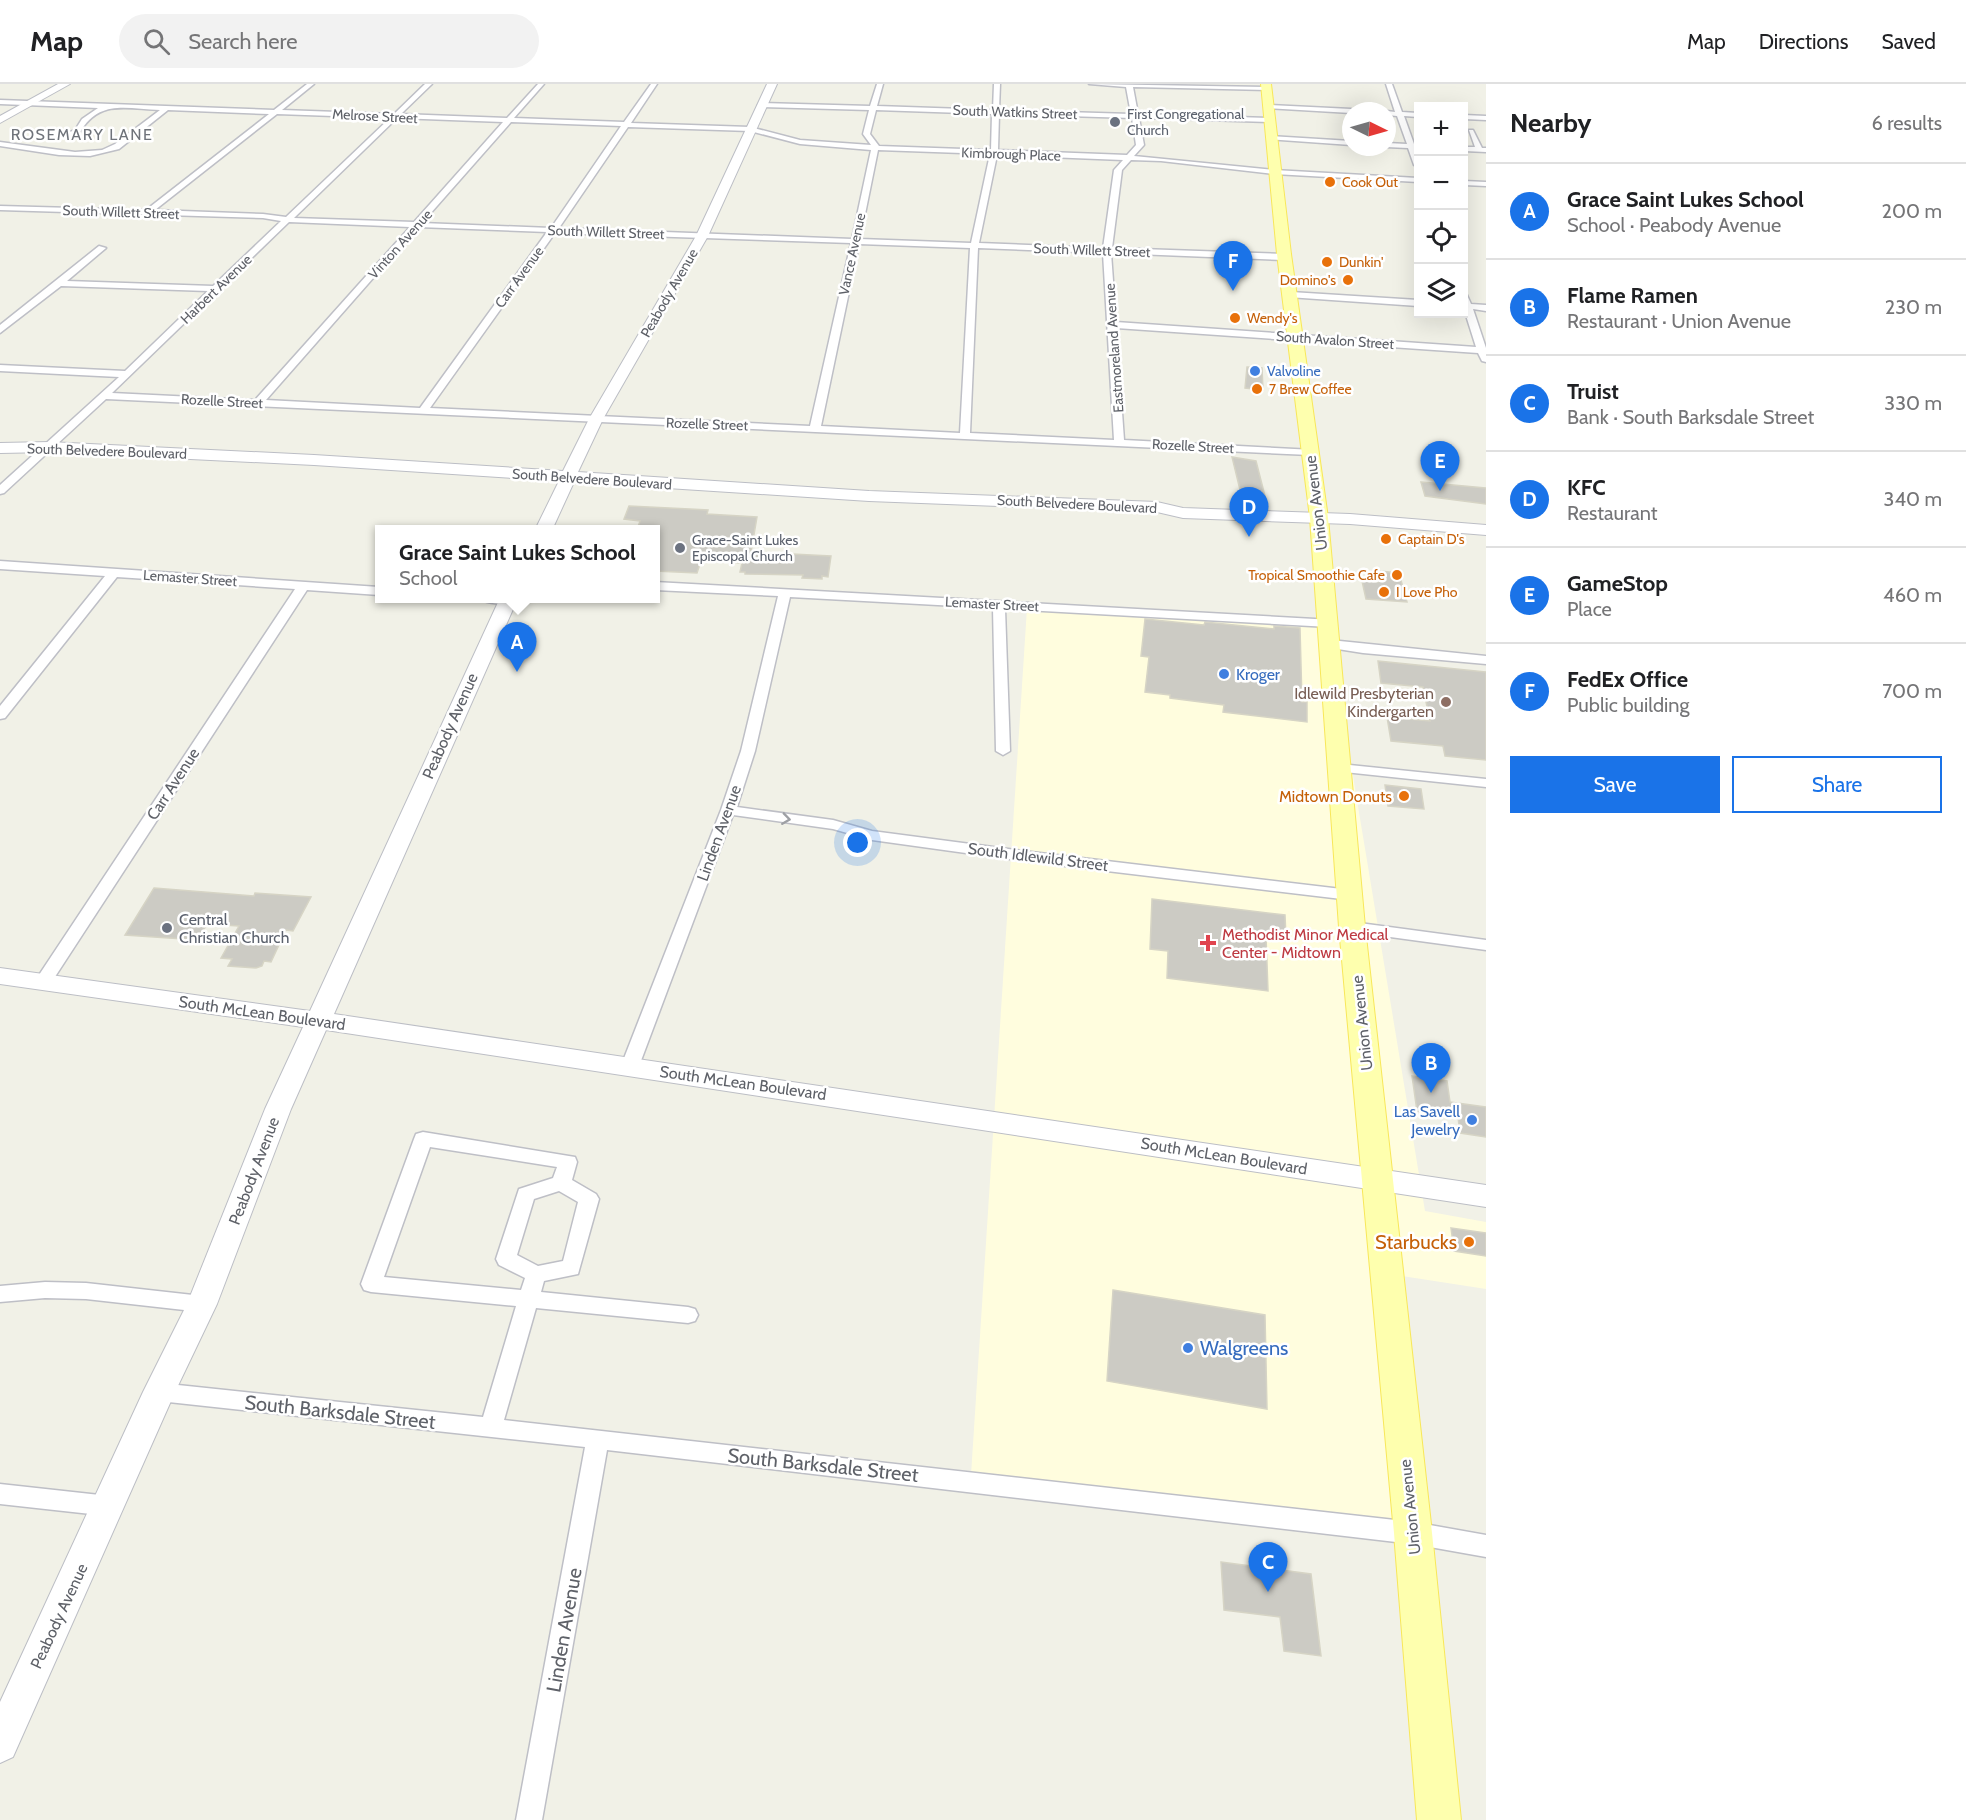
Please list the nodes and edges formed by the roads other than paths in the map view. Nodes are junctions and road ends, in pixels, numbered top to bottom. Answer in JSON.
{"nodes":[{"id":1,"x":64,"y":84,"type":"edge"},
{"id":2,"x":311,"y":84,"type":"edge"},
{"id":3,"x":429,"y":84,"type":"edge"},
{"id":4,"x":541,"y":84,"type":"edge"},
{"id":5,"x":654,"y":84,"type":"edge"},
{"id":6,"x":772,"y":84,"type":"edge"},
{"id":7,"x":880,"y":84,"type":"edge"},
{"id":8,"x":997,"y":84,"type":"edge"},
{"id":9,"x":1092,"y":84,"type":"edge"},
{"id":10,"x":1389,"y":84,"type":"edge"},
{"id":11,"x":1129,"y":85,"type":"edge"},
{"id":12,"x":1266,"y":87,"type":"edge"},
{"id":13,"x":0,"y":102,"type":"edge"},
{"id":14,"x":32,"y":103,"type":"junction"},
{"id":15,"x":106,"y":105,"type":"junction"},
{"id":16,"x":762,"y":105,"type":"junction"},
{"id":17,"x":168,"y":107,"type":"junction"},
{"id":18,"x":1269,"y":107,"type":"junction"},
{"id":19,"x":873,"y":108,"type":"junction"},
{"id":20,"x":278,"y":111,"type":"junction"},
{"id":21,"x":1342,"y":111,"type":"edge"},
{"id":22,"x":995,"y":112,"type":"junction"},
{"id":23,"x":1396,"y":114,"type":"edge"},
{"id":24,"x":1400,"y":114,"type":"junction"},
{"id":25,"x":1414,"y":115,"type":"edge"},
{"id":26,"x":1134,"y":116,"type":"junction"},
{"id":27,"x":395,"y":117,"type":"junction"},
{"id":28,"x":1468,"y":117,"type":"edge"},
{"id":29,"x":1486,"y":118,"type":"edge"},
{"id":30,"x":0,"y":120,"type":"edge"},
{"id":31,"x":1269,"y":120,"type":"junction"},
{"id":32,"x":508,"y":121,"type":"junction"},
{"id":33,"x":0,"y":125,"type":"edge"},
{"id":34,"x":627,"y":125,"type":"junction"},
{"id":35,"x":750,"y":129,"type":"junction"},
{"id":36,"x":1471,"y":131,"type":"dead end"},
{"id":37,"x":67,"y":135,"type":"dead end"},
{"id":38,"x":1270,"y":138,"type":"junction"},
{"id":39,"x":1342,"y":142,"type":"edge"},
{"id":40,"x":0,"y":144,"type":"edge"},
{"id":41,"x":1414,"y":144,"type":"edge"},
{"id":42,"x":1396,"y":145,"type":"edge"},
{"id":43,"x":1414,"y":146,"type":"edge"},
{"id":44,"x":875,"y":149,"type":"junction"},
{"id":45,"x":1468,"y":149,"type":"edge"},
{"id":46,"x":1483,"y":150,"type":"edge"},
{"id":47,"x":994,"y":153,"type":"junction"},
{"id":48,"x":1130,"y":157,"type":"junction"},
{"id":49,"x":1274,"y":172,"type":"junction"},
{"id":50,"x":1414,"y":180,"type":"edge"},
{"id":51,"x":1468,"y":183,"type":"edge"},
{"id":52,"x":1486,"y":184,"type":"edge"},
{"id":53,"x":0,"y":208,"type":"edge"},
{"id":54,"x":147,"y":213,"type":"junction"},
{"id":55,"x":288,"y":220,"type":"junction"},
{"id":56,"x":417,"y":225,"type":"junction"},
{"id":57,"x":553,"y":230,"type":"junction"},
{"id":58,"x":702,"y":236,"type":"junction"},
{"id":59,"x":854,"y":241,"type":"junction"},
{"id":60,"x":974,"y":246,"type":"junction"},
{"id":61,"x":102,"y":248,"type":"dead end"},
{"id":62,"x":1107,"y":251,"type":"junction"},
{"id":63,"x":1284,"y":257,"type":"junction"},
{"id":64,"x":59,"y":283,"type":"junction"},
{"id":65,"x":216,"y":289,"type":"junction"},
{"id":66,"x":1291,"y":295,"type":"junction"},
{"id":67,"x":1414,"y":303,"type":"edge"},
{"id":68,"x":1468,"y":305,"type":"edge"},
{"id":69,"x":1486,"y":308,"type":"edge"},
{"id":70,"x":1468,"y":311,"type":"edge"},
{"id":71,"x":1113,"y":325,"type":"junction"},
{"id":72,"x":0,"y":330,"type":"edge"},
{"id":73,"x":1294,"y":337,"type":"junction"},
{"id":74,"x":1484,"y":351,"type":"edge"},
{"id":75,"x":1486,"y":362,"type":"edge"},
{"id":76,"x":0,"y":368,"type":"edge"},
{"id":77,"x":127,"y":374,"type":"junction"},
{"id":78,"x":104,"y":396,"type":"junction"},
{"id":79,"x":258,"y":403,"type":"junction"},
{"id":80,"x":423,"y":410,"type":"junction"},
{"id":81,"x":596,"y":419,"type":"junction"},
{"id":82,"x":815,"y":428,"type":"junction"},
{"id":83,"x":965,"y":436,"type":"junction"},
{"id":84,"x":1119,"y":443,"type":"junction"},
{"id":85,"x":0,"y":448,"type":"edge"},
{"id":86,"x":44,"y":451,"type":"junction"},
{"id":87,"x":1310,"y":452,"type":"junction"},
{"id":88,"x":0,"y":457,"type":"edge"},
{"id":89,"x":565,"y":482,"type":"junction"},
{"id":90,"x":0,"y":491,"type":"edge"},
{"id":91,"x":1319,"y":518,"type":"junction"},
{"id":92,"x":545,"y":525,"type":"edge"},
{"id":93,"x":1486,"y":530,"type":"edge"},
{"id":94,"x":0,"y":565,"type":"edge"},
{"id":95,"x":114,"y":573,"type":"junction"},
{"id":96,"x":303,"y":586,"type":"junction"},
{"id":97,"x":660,"y":586,"type":"edge"},
{"id":98,"x":375,"y":591,"type":"edge"},
{"id":99,"x":785,"y":592,"type":"junction"},
{"id":100,"x":506,"y":603,"type":"edge"},
{"id":101,"x":999,"y":605,"type":"junction"},
{"id":102,"x":1329,"y":633,"type":"junction"},
{"id":103,"x":1486,"y":660,"type":"edge"},
{"id":104,"x":0,"y":715,"type":"edge"},
{"id":105,"x":1003,"y":751,"type":"dead end"},
{"id":106,"x":1340,"y":768,"type":"junction"},
{"id":107,"x":1486,"y":783,"type":"edge"},
{"id":108,"x":728,"y":810,"type":"junction"},
{"id":109,"x":1350,"y":895,"type":"junction"},
{"id":110,"x":1352,"y":927,"type":"junction"},
{"id":111,"x":1486,"y":945,"type":"edge"},
{"id":112,"x":0,"y":976,"type":"edge"},
{"id":113,"x":43,"y":982,"type":"junction"},
{"id":114,"x":317,"y":1021,"type":"junction"},
{"id":115,"x":630,"y":1066,"type":"junction"},
{"id":116,"x":1378,"y":1179,"type":"junction"},
{"id":117,"x":561,"y":1183,"type":"junction"},
{"id":118,"x":1486,"y":1196,"type":"edge"},
{"id":119,"x":536,"y":1274,"type":"junction"},
{"id":120,"x":0,"y":1294,"type":"edge"},
{"id":121,"x":529,"y":1299,"type":"junction"},
{"id":122,"x":202,"y":1304,"type":"junction"},
{"id":123,"x":688,"y":1315,"type":"dead end"},
{"id":124,"x":159,"y":1392,"type":"junction"},
{"id":125,"x":491,"y":1428,"type":"junction"},
{"id":126,"x":598,"y":1439,"type":"junction"},
{"id":127,"x":0,"y":1494,"type":"edge"},
{"id":128,"x":109,"y":1506,"type":"junction"},
{"id":129,"x":1413,"y":1533,"type":"junction"},
{"id":130,"x":1486,"y":1546,"type":"edge"},
{"id":131,"x":1,"y":1739,"type":"edge"},
{"id":132,"x":529,"y":1820,"type":"edge"},
{"id":133,"x":1439,"y":1820,"type":"edge"}],
"edges":[{"from":1,"to":14,"type":"main road"},
{"from":2,"to":20,"type":"street"},
{"from":3,"to":27,"type":"street","name":"Harbert Avenue"},
{"from":4,"to":32,"type":"street","name":"Vinton Avenue"},
{"from":5,"to":34,"type":"street","name":"Carr Avenue"},
{"from":6,"to":16,"type":"main road","name":"Peabody Avenue"},
{"from":7,"to":19,"type":"street","name":"Vance Avenue"},
{"from":8,"to":22,"type":"street"},
{"from":9,"to":11,"type":"street"},
{"from":10,"to":24,"type":"street"},
{"from":11,"to":12,"type":"street"},
{"from":11,"to":26,"type":"street","name":"Eastmoreland Avenue"},
{"from":12,"to":18,"type":"main road","name":"Union Avenue"},
{"from":13,"to":14,"type":"street","name":"Melrose Street"},
{"from":14,"to":15,"type":"street","name":"Melrose Street"},
{"from":14,"to":30,"type":"main road"},
{"from":14,"to":33,"type":"main road"},
{"from":15,"to":17,"type":"street","name":"Melrose Street"},
{"from":15,"to":37,"type":"street"},
{"from":16,"to":19,"type":"street","name":"South Watkins Street"},
{"from":16,"to":35,"type":"main road","name":"Peabody Avenue"},
{"from":17,"to":20,"type":"street","name":"Melrose Street"},
{"from":17,"to":40,"type":"street"},
{"from":18,"to":21,"type":"street"},
{"from":18,"to":31,"type":"main road","name":"Union Avenue"},
{"from":19,"to":22,"type":"street","name":"South Watkins Street"},
{"from":19,"to":44,"type":"street","name":"Vance Avenue"},
{"from":20,"to":27,"type":"street","name":"Melrose Street"},
{"from":20,"to":54,"type":"street"},
{"from":22,"to":26,"type":"street","name":"South Watkins Street"},
{"from":22,"to":47,"type":"street"},
{"from":23,"to":24,"type":"street"},
{"from":24,"to":25,"type":"street"},
{"from":24,"to":41,"type":"street"},
{"from":26,"to":31,"type":"street","name":"South Watkins Street"},
{"from":26,"to":48,"type":"street","name":"Eastmoreland Avenue"},
{"from":27,"to":32,"type":"street","name":"Melrose Street"},
{"from":27,"to":55,"type":"street","name":"Harbert Avenue"},
{"from":28,"to":29,"type":"street"},
{"from":31,"to":38,"type":"main road","name":"Union Avenue"},
{"from":32,"to":34,"type":"street","name":"Melrose Street"},
{"from":32,"to":56,"type":"street","name":"Vinton Avenue"},
{"from":34,"to":35,"type":"street","name":"Melrose Street"},
{"from":34,"to":57,"type":"street","name":"Carr Avenue"},
{"from":35,"to":44,"type":"street","name":"Kimbrough Place"},
{"from":35,"to":58,"type":"main road","name":"Peabody Avenue"},
{"from":36,"to":46,"type":"street"},
{"from":38,"to":39,"type":"street"},
{"from":38,"to":49,"type":"main road","name":"Union Avenue"},
{"from":42,"to":43,"type":"street"},
{"from":44,"to":47,"type":"street","name":"Kimbrough Place"},
{"from":44,"to":59,"type":"street","name":"Vance Avenue"},
{"from":45,"to":46,"type":"street"},
{"from":47,"to":48,"type":"street","name":"Kimbrough Place"},
{"from":47,"to":60,"type":"street"},
{"from":48,"to":49,"type":"street","name":"Kimbrough Place"},
{"from":48,"to":62,"type":"street","name":"Eastmoreland Avenue"},
{"from":49,"to":50,"type":"street","name":"Kimbrough Place"},
{"from":49,"to":63,"type":"main road","name":"Union Avenue"},
{"from":51,"to":52,"type":"street"},
{"from":53,"to":54,"type":"street","name":"South Willett Street"},
{"from":54,"to":55,"type":"street","name":"South Willett Street"},
{"from":55,"to":56,"type":"street","name":"South Willett Street"},
{"from":55,"to":65,"type":"street","name":"Harbert Avenue"},
{"from":56,"to":57,"type":"street","name":"South Willett Street"},
{"from":56,"to":79,"type":"street","name":"Vinton Avenue"},
{"from":57,"to":58,"type":"street","name":"South Willett Street"},
{"from":57,"to":80,"type":"street","name":"Carr Avenue"},
{"from":58,"to":59,"type":"street","name":"South Willett Street"},
{"from":58,"to":81,"type":"main road","name":"Peabody Avenue"},
{"from":59,"to":60,"type":"street","name":"South Willett Street"},
{"from":59,"to":82,"type":"street","name":"Vance Avenue"},
{"from":60,"to":62,"type":"street","name":"South Willett Street"},
{"from":60,"to":83,"type":"street"},
{"from":61,"to":64,"type":"street"},
{"from":62,"to":63,"type":"street","name":"South Willett Street"},
{"from":62,"to":71,"type":"street","name":"Eastmoreland Avenue"},
{"from":63,"to":66,"type":"main road","name":"Union Avenue"},
{"from":64,"to":65,"type":"street"},
{"from":64,"to":72,"type":"street"},
{"from":65,"to":77,"type":"street","name":"Harbert Avenue"},
{"from":66,"to":67,"type":"street"},
{"from":66,"to":73,"type":"main road","name":"Union Avenue"},
{"from":68,"to":69,"type":"street"},
{"from":70,"to":74,"type":"street"},
{"from":71,"to":73,"type":"street","name":"South Avalon Street"},
{"from":71,"to":84,"type":"street","name":"Eastmoreland Avenue"},
{"from":73,"to":74,"type":"street","name":"South Avalon Street"},
{"from":73,"to":87,"type":"main road","name":"Union Avenue"},
{"from":74,"to":75,"type":"street"},
{"from":76,"to":77,"type":"street"},
{"from":77,"to":78,"type":"street","name":"Harbert Avenue"},
{"from":78,"to":79,"type":"street","name":"Rozelle Street"},
{"from":78,"to":86,"type":"street","name":"Harbert Avenue"},
{"from":79,"to":80,"type":"street","name":"Rozelle Street"},
{"from":80,"to":81,"type":"street","name":"Rozelle Street"},
{"from":81,"to":82,"type":"street","name":"Rozelle Street"},
{"from":81,"to":89,"type":"main road","name":"Peabody Avenue"},
{"from":82,"to":83,"type":"street","name":"Rozelle Street"},
{"from":83,"to":84,"type":"street","name":"Rozelle Street"},
{"from":84,"to":87,"type":"street","name":"Rozelle Street"},
{"from":85,"to":86,"type":"main road","name":"South Belvedere Boulevard"},
{"from":86,"to":88,"type":"main road","name":"South Belvedere Boulevard"},
{"from":86,"to":89,"type":"main road","name":"South Belvedere Boulevard"},
{"from":86,"to":90,"type":"street","name":"Harbert Avenue"},
{"from":87,"to":91,"type":"main road","name":"Union Avenue"},
{"from":89,"to":91,"type":"main road","name":"South Belvedere Boulevard"},
{"from":89,"to":92,"type":"main road","name":"Peabody Avenue"},
{"from":91,"to":93,"type":"main road","name":"South Belvedere Boulevard"},
{"from":91,"to":102,"type":"main road","name":"Union Avenue"},
{"from":94,"to":95,"type":"street","name":"Lemaster Street"},
{"from":95,"to":96,"type":"street","name":"Lemaster Street"},
{"from":95,"to":104,"type":"street"},
{"from":96,"to":98,"type":"street","name":"Lemaster Street"},
{"from":96,"to":113,"type":"street","name":"Carr Avenue"},
{"from":97,"to":99,"type":"street","name":"Lemaster Street"},
{"from":99,"to":101,"type":"street","name":"Lemaster Street"},
{"from":99,"to":108,"type":"street","name":"Linden Avenue"},
{"from":100,"to":114,"type":"main road","name":"Peabody Avenue"},
{"from":101,"to":102,"type":"street","name":"Lemaster Street"},
{"from":101,"to":105,"type":"street"},
{"from":102,"to":103,"type":"street","name":"Lemaster Street"},
{"from":102,"to":106,"type":"main road","name":"Union Avenue"},
{"from":106,"to":107,"type":"street"},
{"from":106,"to":109,"type":"main road","name":"Union Avenue"},
{"from":108,"to":109,"type":"street","name":"South Idlewild Street","one_way":true},
{"from":108,"to":115,"type":"street","name":"Linden Avenue"},
{"from":109,"to":110,"type":"main road","name":"Union Avenue"},
{"from":110,"to":111,"type":"street"},
{"from":110,"to":116,"type":"main road","name":"Union Avenue"},
{"from":112,"to":113,"type":"main road","name":"South McLean Boulevard"},
{"from":113,"to":114,"type":"main road","name":"South McLean Boulevard"},
{"from":114,"to":115,"type":"main road","name":"South McLean Boulevard"},
{"from":114,"to":122,"type":"main road","name":"Peabody Avenue"},
{"from":115,"to":116,"type":"main road","name":"South McLean Boulevard"},
{"from":116,"to":118,"type":"main road","name":"South McLean Boulevard"},
{"from":116,"to":129,"type":"main road","name":"Union Avenue"},
{"from":117,"to":119,"type":"street"},
{"from":117,"to":119,"type":"street"},
{"from":117,"to":121,"type":"street"},
{"from":119,"to":121,"type":"street"},
{"from":120,"to":122,"type":"street"},
{"from":121,"to":123,"type":"street"},
{"from":121,"to":125,"type":"street"},
{"from":122,"to":124,"type":"main road","name":"Peabody Avenue"},
{"from":124,"to":125,"type":"street","name":"South Barksdale Street"},
{"from":124,"to":128,"type":"main road","name":"Peabody Avenue"},
{"from":125,"to":126,"type":"street","name":"South Barksdale Street"},
{"from":126,"to":129,"type":"street","name":"South Barksdale Street"},
{"from":126,"to":132,"type":"street","name":"Linden Avenue"},
{"from":127,"to":128,"type":"street"},
{"from":128,"to":131,"type":"main road","name":"Peabody Avenue"},
{"from":129,"to":130,"type":"street","name":"South Barksdale Street"},
{"from":129,"to":133,"type":"main road","name":"Union Avenue"}]}
